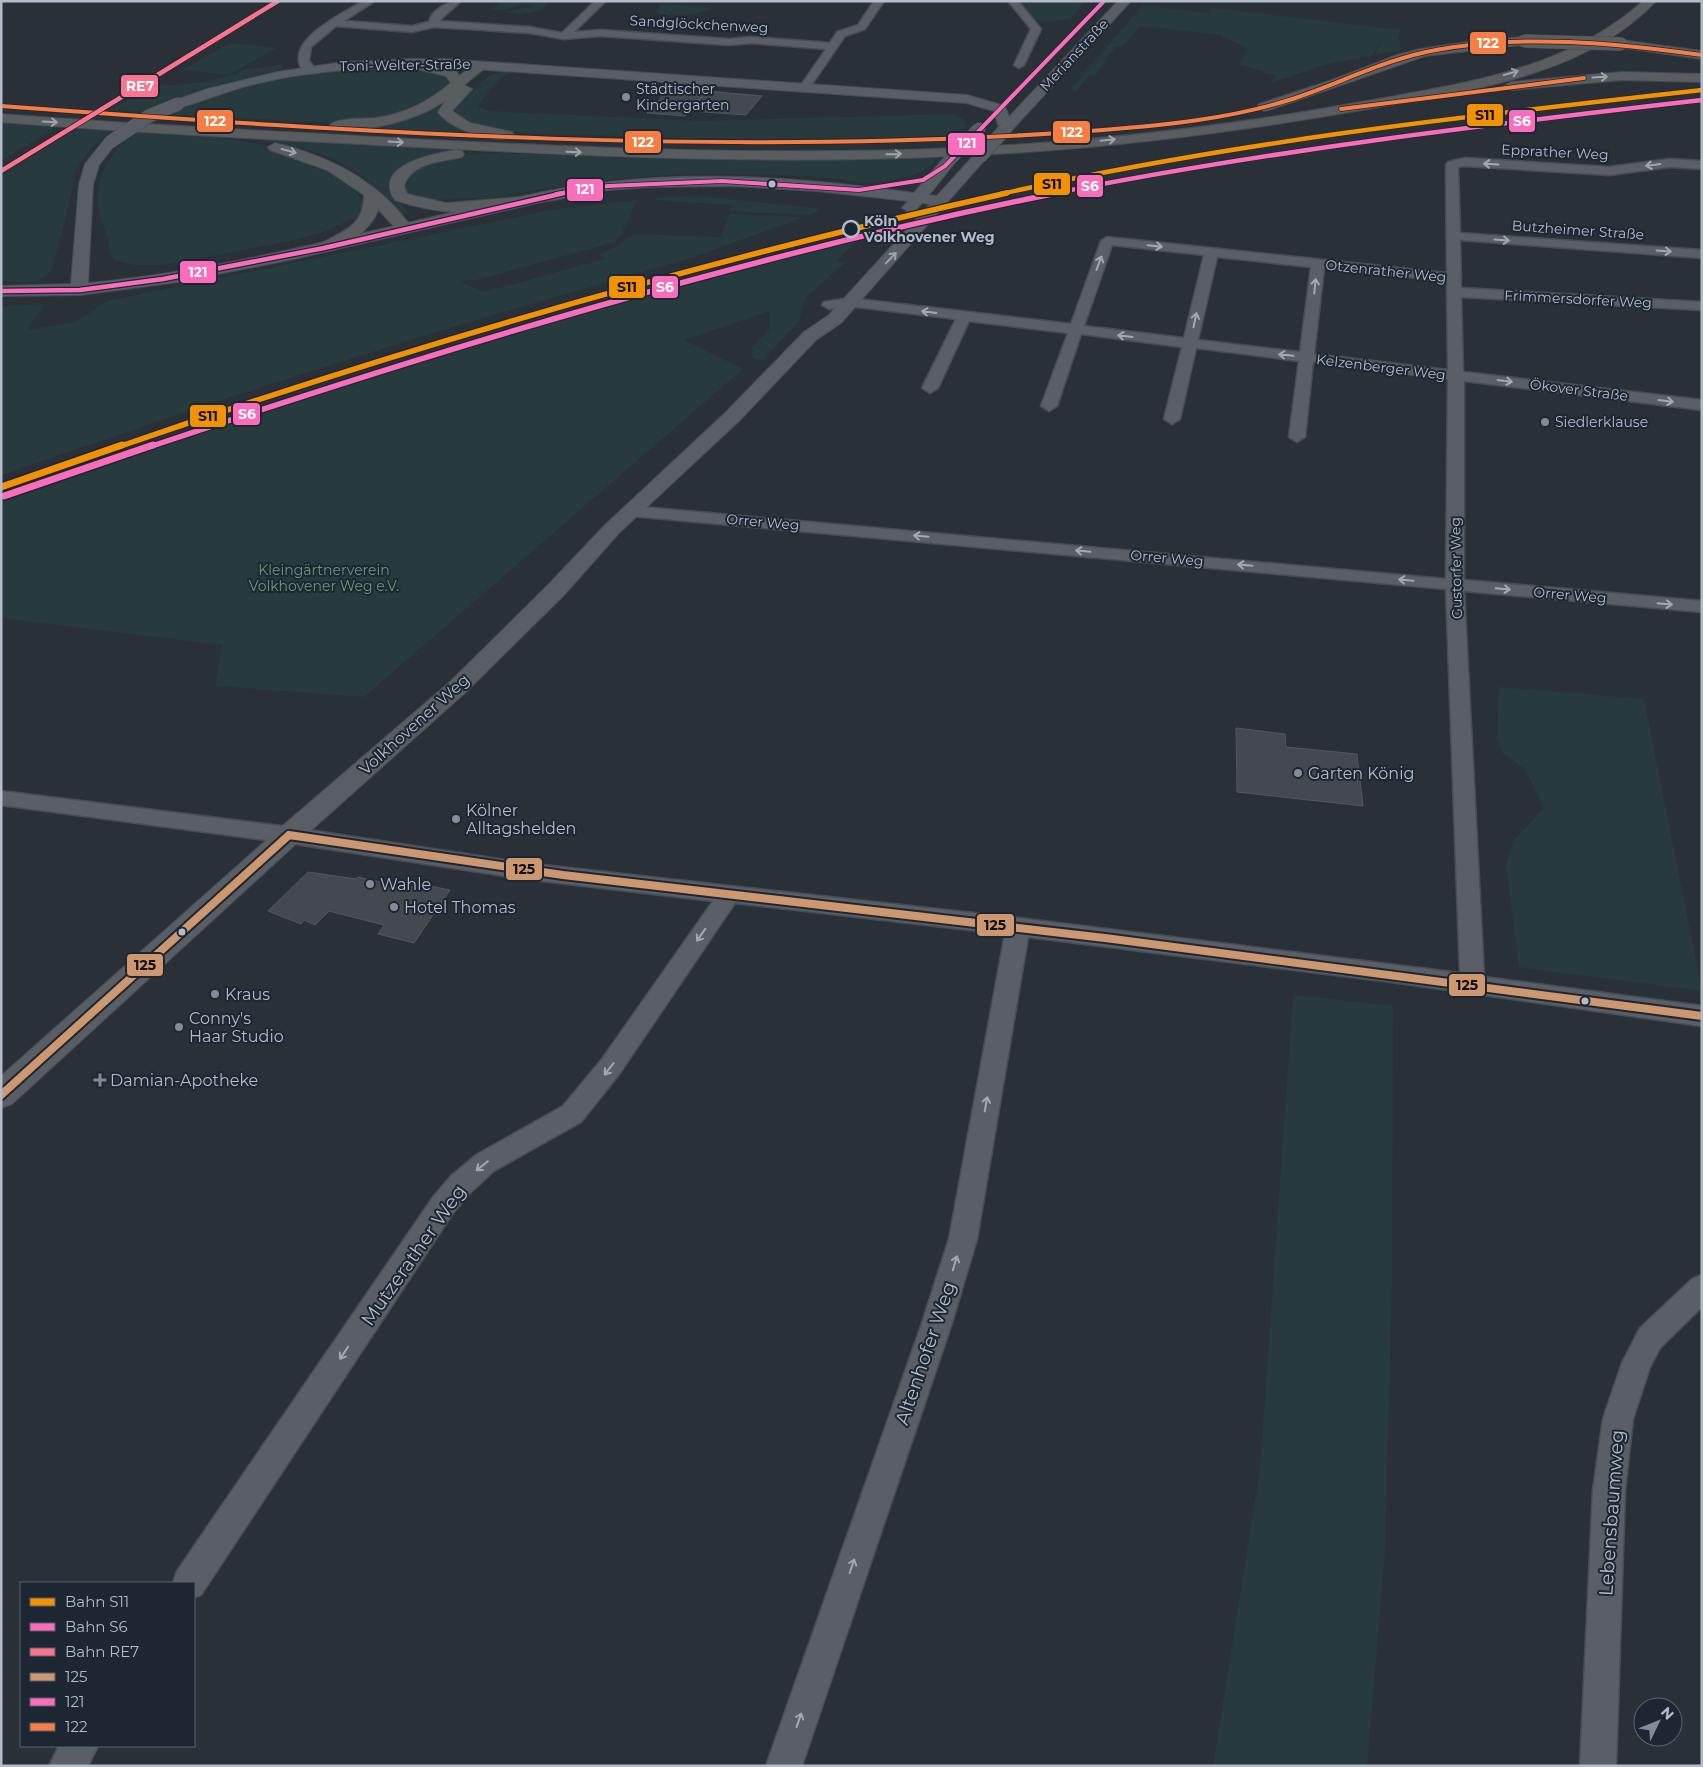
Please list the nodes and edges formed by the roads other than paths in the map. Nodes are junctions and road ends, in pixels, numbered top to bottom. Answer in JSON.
{"nodes":[{"id":1,"x":370,"y":1,"type":"edge"},
{"id":2,"x":456,"y":1,"type":"edge"},
{"id":3,"x":601,"y":1,"type":"edge"},
{"id":4,"x":879,"y":1,"type":"edge"},
{"id":5,"x":1012,"y":1,"type":"edge"},
{"id":6,"x":1104,"y":1,"type":"edge"},
{"id":7,"x":1125,"y":1,"type":"edge"},
{"id":8,"x":1650,"y":1,"type":"edge"},
{"id":9,"x":336,"y":23,"type":"junction"},
{"id":10,"x":434,"y":24,"type":"junction"},
{"id":11,"x":1588,"y":31,"type":"dead end"},
{"id":12,"x":564,"y":36,"type":"junction"},
{"id":13,"x":832,"y":46,"type":"junction"},
{"id":14,"x":1702,"y":55,"type":"edge"},
{"id":15,"x":409,"y":63,"type":"junction"},
{"id":16,"x":486,"y":65,"type":"junction"},
{"id":17,"x":1019,"y":65,"type":"dead end"},
{"id":18,"x":310,"y":69,"type":"junction"},
{"id":19,"x":1702,"y":78,"type":"edge"},
{"id":20,"x":457,"y":83,"type":"junction"},
{"id":21,"x":804,"y":88,"type":"junction"},
{"id":22,"x":1018,"y":92,"type":"junction"},
{"id":23,"x":869,"y":93,"type":"junction"},
{"id":24,"x":967,"y":99,"type":"junction"},
{"id":25,"x":942,"y":104,"type":"junction"},
{"id":26,"x":1028,"y":105,"type":"junction"},
{"id":27,"x":1,"y":106,"type":"edge"},
{"id":28,"x":1361,"y":106,"type":"junction"},
{"id":29,"x":1000,"y":109,"type":"junction"},
{"id":30,"x":1,"y":118,"type":"edge"},
{"id":31,"x":1204,"y":119,"type":"junction"},
{"id":32,"x":255,"y":124,"type":"junction"},
{"id":33,"x":1006,"y":128,"type":"junction"},
{"id":34,"x":979,"y":129,"type":"junction"},
{"id":35,"x":208,"y":132,"type":"junction"},
{"id":36,"x":548,"y":139,"type":"junction"},
{"id":37,"x":525,"y":150,"type":"junction"},
{"id":38,"x":949,"y":162,"type":"junction"},
{"id":39,"x":1466,"y":162,"type":"joint"},
{"id":40,"x":1702,"y":165,"type":"edge"},
{"id":41,"x":859,"y":190,"type":"junction"},
{"id":42,"x":371,"y":194,"type":"junction"},
{"id":43,"x":400,"y":197,"type":"junction"},
{"id":44,"x":915,"y":198,"type":"junction"},
{"id":45,"x":521,"y":202,"type":"junction"},
{"id":46,"x":938,"y":205,"type":"junction"},
{"id":47,"x":900,"y":219,"type":"dead end"},
{"id":48,"x":416,"y":228,"type":"junction"},
{"id":49,"x":1453,"y":236,"type":"junction"},
{"id":50,"x":885,"y":239,"type":"dead end"},
{"id":51,"x":324,"y":248,"type":"junction"},
{"id":52,"x":1211,"y":252,"type":"junction"},
{"id":53,"x":1702,"y":254,"type":"edge"},
{"id":54,"x":80,"y":258,"type":"junction"},
{"id":55,"x":1318,"y":264,"type":"junction"},
{"id":56,"x":162,"y":279,"type":"junction"},
{"id":57,"x":1454,"y":285,"type":"junction"},
{"id":58,"x":1,"y":290,"type":"edge"},
{"id":59,"x":80,"y":290,"type":"junction"},
{"id":60,"x":849,"y":302,"type":"junction"},
{"id":61,"x":829,"y":305,"type":"junction"},
{"id":62,"x":1702,"y":306,"type":"edge"},
{"id":63,"x":1313,"y":309,"type":"joint"},
{"id":64,"x":964,"y":317,"type":"junction"},
{"id":65,"x":1075,"y":330,"type":"junction"},
{"id":66,"x":810,"y":336,"type":"junction"},
{"id":67,"x":1190,"y":344,"type":"junction"},
{"id":68,"x":1307,"y":357,"type":"junction"},
{"id":69,"x":1456,"y":376,"type":"junction"},
{"id":70,"x":930,"y":388,"type":"dead end"},
{"id":71,"x":1702,"y":405,"type":"edge"},
{"id":72,"x":1049,"y":406,"type":"dead end"},
{"id":73,"x":1172,"y":419,"type":"dead end"},
{"id":74,"x":1297,"y":437,"type":"dead end"},
{"id":75,"x":631,"y":511,"type":"junction"},
{"id":76,"x":1455,"y":584,"type":"junction"},
{"id":77,"x":1702,"y":607,"type":"edge"},
{"id":78,"x":1,"y":798,"type":"edge"},
{"id":79,"x":289,"y":835,"type":"junction"},
{"id":80,"x":729,"y":895,"type":"junction"},
{"id":81,"x":1018,"y":927,"type":"junction"},
{"id":82,"x":1472,"y":985,"type":"junction"},
{"id":83,"x":1702,"y":1016,"type":"edge"},
{"id":84,"x":1,"y":1094,"type":"edge"},
{"id":85,"x":1702,"y":1288,"type":"edge"},
{"id":86,"x":190,"y":1582,"type":"edge"},
{"id":87,"x":79,"y":1747,"type":"edge"},
{"id":88,"x":67,"y":1766,"type":"edge"},
{"id":89,"x":784,"y":1766,"type":"edge"},
{"id":90,"x":1598,"y":1766,"type":"edge"}],
"edges":[{"from":1,"to":9,"type":"street"},
{"from":2,"to":10,"type":"street"},
{"from":3,"to":12,"type":"street"},
{"from":4,"to":13,"type":"street"},
{"from":5,"to":17,"type":"street"},
{"from":6,"to":22,"type":"street","name":"Merianstraße"},
{"from":7,"to":26,"type":"street","name":"Merianstraße"},
{"from":28,"to":8,"type":"highway","one_way":true},
{"from":9,"to":10,"type":"street","name":"Sandglöckchenweg"},
{"from":9,"to":18,"type":"street"},
{"from":10,"to":12,"type":"street","name":"Sandglöckchenweg"},
{"from":11,"to":31,"type":"highway"},
{"from":12,"to":13,"type":"street","name":"Sandglöckchenweg"},
{"from":13,"to":21,"type":"street"},
{"from":14,"to":31,"type":"highway","bridge":true},
{"from":15,"to":16,"type":"street","name":"Toni-Welter-Straße"},
{"from":15,"to":18,"type":"street","name":"Toni-Welter-Straße"},
{"from":15,"to":20,"type":"highway"},
{"from":16,"to":20,"type":"highway"},
{"from":16,"to":21,"type":"street","name":"Toni-Welter-Straße"},
{"from":16,"to":36,"type":"highway"},
{"from":18,"to":54,"type":"street","name":"Toni-Welter-Straße","bridge":true},
{"from":28,"to":19,"type":"highway","one_way":true},
{"from":20,"to":32,"type":"highway"},
{"from":21,"to":23,"type":"street","name":"Toni-Welter-Straße"},
{"from":22,"to":24,"type":"street","name":"Toni-Welter-Straße"},
{"from":22,"to":29,"type":"street","name":"Merianstraße"},
{"from":23,"to":24,"type":"street","name":"Toni-Welter-Straße"},
{"from":23,"to":25,"type":"street","name":"Toni-Welter-Straße"},
{"from":24,"to":29,"type":"street","name":"Toni-Welter-Straße"},
{"from":25,"to":29,"type":"street","name":"Toni-Welter-Straße"},
{"from":25,"to":34,"type":"street","name":"Toni-Welter-Straße"},
{"from":26,"to":29,"type":"street","name":"Toni-Welter-Straße"},
{"from":26,"to":33,"type":"street","name":"Volkhovener Weg"},
{"from":27,"to":32,"type":"highway"},
{"from":37,"to":28,"type":"highway","one_way":true},
{"from":29,"to":33,"type":"street"},
{"from":29,"to":34,"type":"street"},
{"from":30,"to":35,"type":"highway","one_way":true},
{"from":31,"to":36,"type":"highway"},
{"from":32,"to":36,"type":"highway"},
{"from":33,"to":46,"type":"street","name":"Volkhovener Weg","bridge":true},
{"from":34,"to":38,"type":"street","bridge":true},
{"from":35,"to":37,"type":"highway","one_way":true},
{"from":35,"to":42,"type":"highway","one_way":true},
{"from":37,"to":43,"type":"highway"},
{"from":38,"to":41,"type":"street"},
{"from":38,"to":44,"type":"street"},
{"from":40,"to":39,"type":"street","name":"Epprather Weg","one_way":true},
{"from":39,"to":49,"type":"street","name":"Gustorfer Weg"},
{"from":41,"to":44,"type":"street"},
{"from":41,"to":45,"type":"street"},
{"from":42,"to":48,"type":"highway"},
{"from":42,"to":51,"type":"highway"},
{"from":43,"to":45,"type":"highway"},
{"from":43,"to":48,"type":"highway"},
{"from":44,"to":46,"type":"street"},
{"from":44,"to":47,"type":"street"},
{"from":44,"to":48,"type":"street"},
{"from":45,"to":48,"type":"street"},
{"from":60,"to":46,"type":"street","name":"Volkhovener Weg","one_way":true},
{"from":48,"to":51,"type":"street"},
{"from":49,"to":53,"type":"street","name":"Butzheimer Straße","one_way":true},
{"from":49,"to":57,"type":"street","name":"Gustorfer Weg"},
{"from":50,"to":61,"type":"street","name":"Volkhovener Weg"},
{"from":51,"to":56,"type":"street"},
{"from":52,"to":55,"type":"street","name":"Otzenrather Weg"},
{"from":65,"to":52,"type":"street","name":"Otzenrather Weg","one_way":true},
{"from":67,"to":52,"type":"street","one_way":true},
{"from":54,"to":56,"type":"street"},
{"from":54,"to":59,"type":"street","name":"Toni-Welter-Straße"},
{"from":55,"to":57,"type":"street","name":"Otzenrather Weg"},
{"from":63,"to":55,"type":"street","name":"Otzenrather Weg","one_way":true},
{"from":56,"to":59,"type":"street"},
{"from":57,"to":62,"type":"street","name":"Frimmersdorfer Weg"},
{"from":57,"to":69,"type":"street","name":"Gustorfer Weg"},
{"from":58,"to":59,"type":"street"},
{"from":60,"to":61,"type":"street","name":"Kelzenberger Weg"},
{"from":64,"to":60,"type":"street","name":"Kelzenberger Weg","one_way":true},
{"from":60,"to":66,"type":"street","name":"Volkhovener Weg"},
{"from":61,"to":66,"type":"street","name":"Volkhovener Weg"},
{"from":63,"to":68,"type":"street","name":"Kelzenberger Weg"},
{"from":64,"to":65,"type":"street","name":"Kelzenberger Weg"},
{"from":64,"to":70,"type":"street"},
{"from":67,"to":65,"type":"street","name":"Kelzenberger Weg","one_way":true},
{"from":65,"to":72,"type":"street"},
{"from":66,"to":75,"type":"street","name":"Volkhovener Weg"},
{"from":68,"to":67,"type":"street","name":"Kelzenberger Weg","one_way":true},
{"from":67,"to":73,"type":"street"},
{"from":68,"to":69,"type":"street","name":"Kelzenberger Weg"},
{"from":68,"to":74,"type":"street","name":"Kelzenberger Weg"},
{"from":69,"to":71,"type":"street","name":"Ökover Straße","one_way":true},
{"from":69,"to":76,"type":"street","name":"Gustorfer Weg"},
{"from":76,"to":75,"type":"street","name":"Orrer Weg","one_way":true},
{"from":75,"to":79,"type":"street","name":"Volkhovener Weg"},
{"from":76,"to":77,"type":"street","name":"Orrer Weg","one_way":true},
{"from":76,"to":82,"type":"street","name":"Gustorfer Weg"},
{"from":78,"to":79,"type":"street"},
{"from":79,"to":80,"type":"street"},
{"from":79,"to":84,"type":"street","name":"Volkhovener Weg"},
{"from":80,"to":81,"type":"street"},
{"from":80,"to":86,"type":"street","name":"Mutzerather Weg","one_way":true},
{"from":81,"to":82,"type":"street"},
{"from":89,"to":81,"type":"street","name":"Altenhofer Weg","one_way":true},
{"from":82,"to":83,"type":"street"},
{"from":85,"to":90,"type":"street","name":"Lebensbaumweg"},
{"from":87,"to":88,"type":"street"}]}
